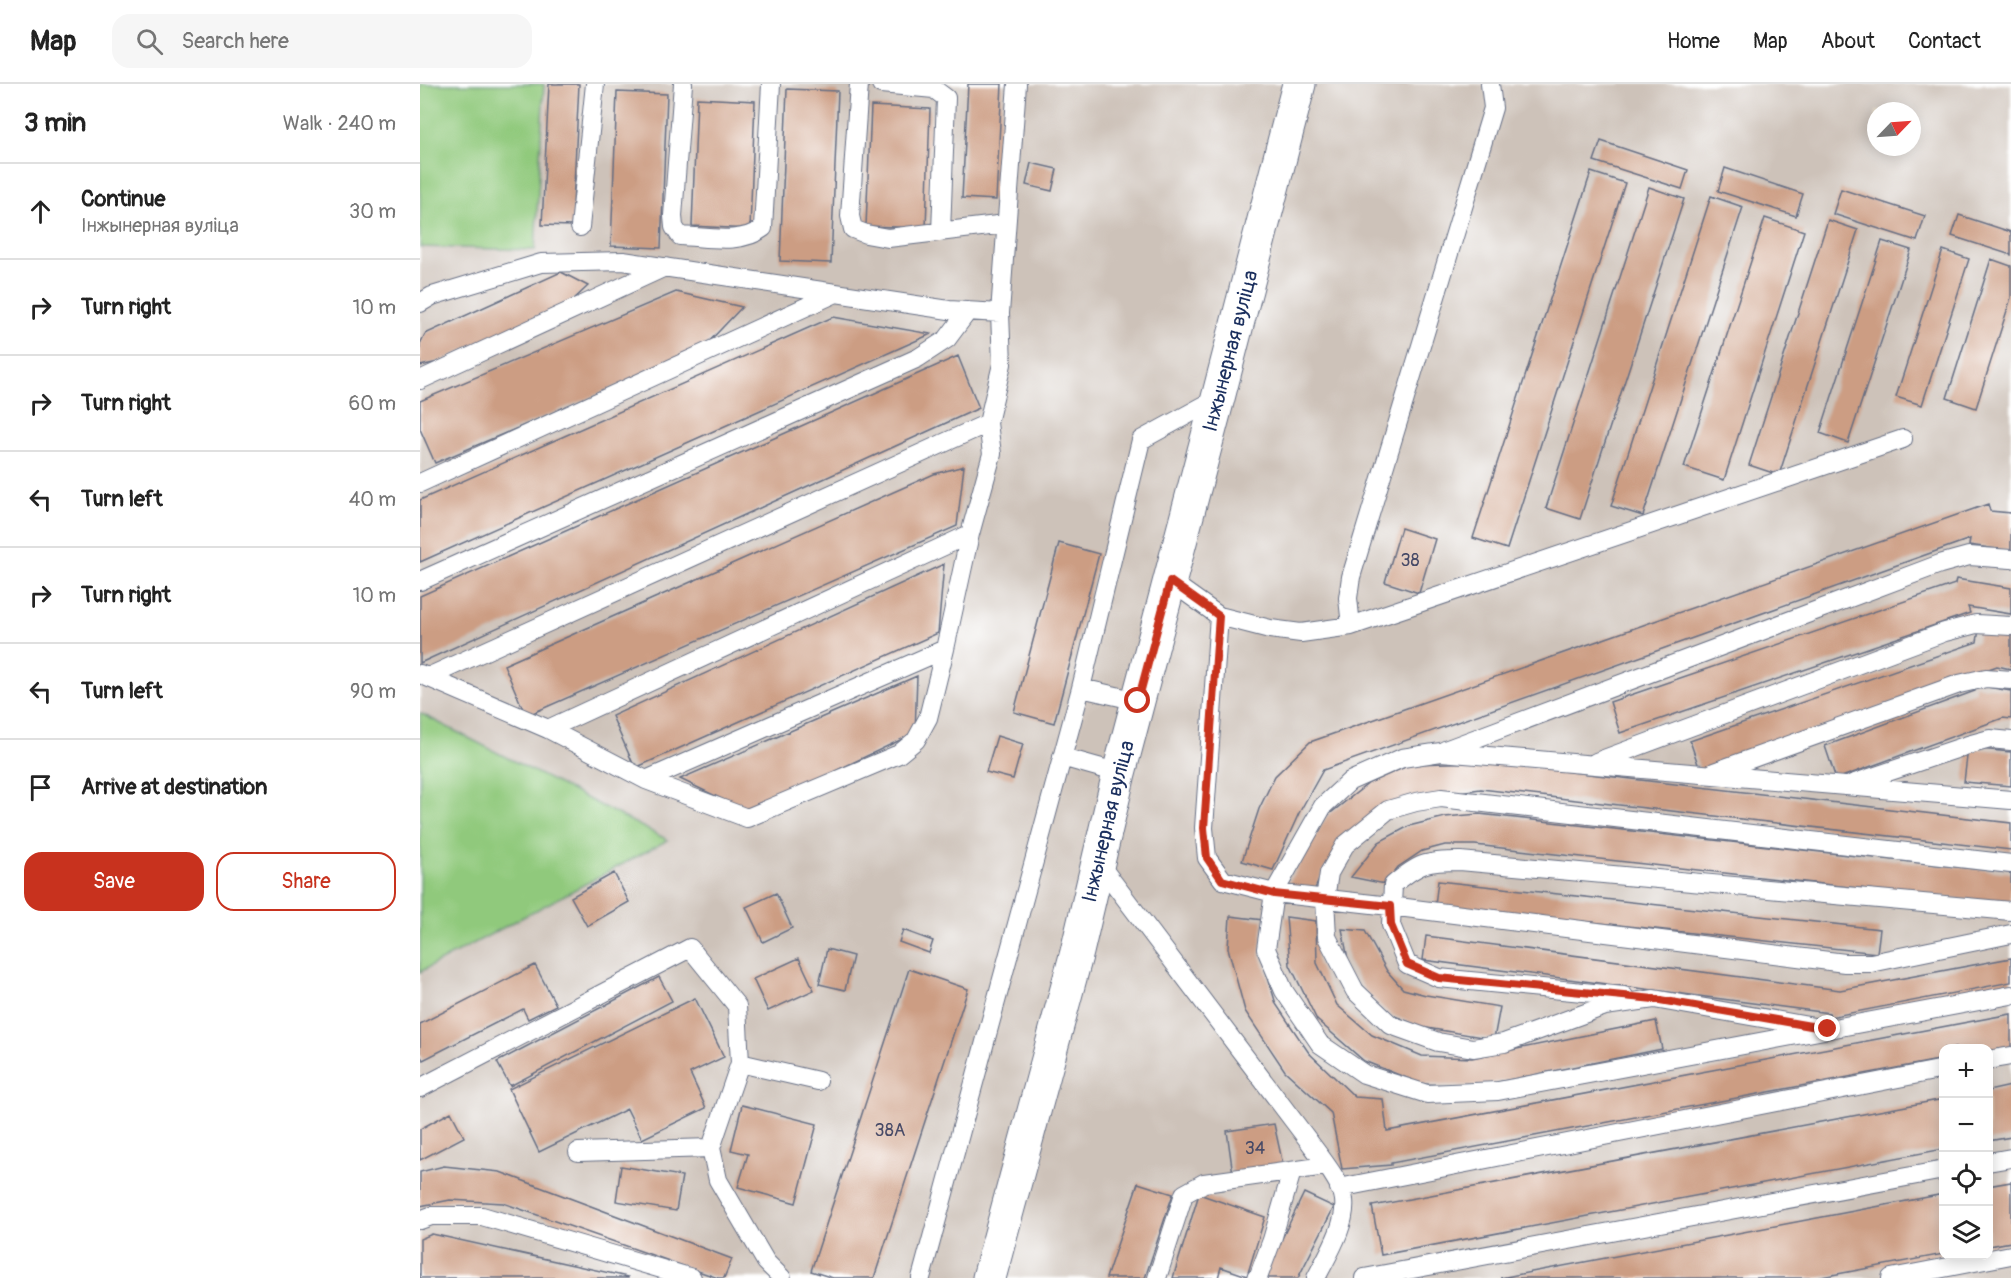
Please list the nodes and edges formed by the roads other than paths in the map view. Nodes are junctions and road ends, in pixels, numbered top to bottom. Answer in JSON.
{"nodes":[{"id":1,"x":595,"y":84,"type":"edge"},
{"id":2,"x":683,"y":84,"type":"edge"},
{"id":3,"x":771,"y":84,"type":"edge"},
{"id":4,"x":859,"y":84,"type":"edge"},
{"id":5,"x":881,"y":84,"type":"edge"},
{"id":6,"x":1017,"y":84,"type":"edge"},
{"id":7,"x":1299,"y":84,"type":"edge"},
{"id":8,"x":1490,"y":84,"type":"edge"},
{"id":9,"x":1006,"y":224,"type":"junction"},
{"id":10,"x":580,"y":227,"type":"dead end"},
{"id":11,"x":941,"y":232,"type":"junction"},
{"id":12,"x":665,"y":267,"type":"junction"},
{"id":13,"x":834,"y":294,"type":"junction"},
{"id":14,"x":420,"y":303,"type":"edge"},
{"id":15,"x":968,"y":311,"type":"junction"},
{"id":16,"x":1000,"y":313,"type":"junction"},
{"id":17,"x":420,"y":380,"type":"edge"},
{"id":18,"x":1218,"y":398,"type":"junction"},
{"id":19,"x":988,"y":423,"type":"junction"},
{"id":20,"x":1903,"y":438,"type":"dead end"},
{"id":21,"x":420,"y":483,"type":"edge"},
{"id":22,"x":969,"y":534,"type":"junction"},
{"id":23,"x":2011,"y":559,"type":"edge"},
{"id":24,"x":420,"y":581,"type":"edge"},
{"id":25,"x":1170,"y":581,"type":"junction"},
{"id":26,"x":1219,"y":616,"type":"junction"},
{"id":27,"x":1351,"y":626,"type":"junction"},
{"id":28,"x":2011,"y":626,"type":"edge"},
{"id":29,"x":945,"y":649,"type":"junction"},
{"id":30,"x":424,"y":676,"type":"edge"},
{"id":31,"x":2011,"y":680,"type":"edge"},
{"id":32,"x":1081,"y":688,"type":"junction"},
{"id":33,"x":1138,"y":701,"type":"junction"},
{"id":34,"x":548,"y":729,"type":"junction"},
{"id":35,"x":2011,"y":741,"type":"edge"},
{"id":36,"x":1441,"y":752,"type":"junction"},
{"id":37,"x":1062,"y":757,"type":"junction"},
{"id":38,"x":1590,"y":764,"type":"junction"},
{"id":39,"x":1119,"y":773,"type":"junction"},
{"id":40,"x":1708,"y":774,"type":"junction"},
{"id":41,"x":645,"y":780,"type":"junction"},
{"id":42,"x":1845,"y":786,"type":"junction"},
{"id":43,"x":2011,"y":800,"type":"edge"},
{"id":44,"x":1097,"y":861,"type":"junction"},
{"id":45,"x":2011,"y":864,"type":"edge"},
{"id":46,"x":1274,"y":894,"type":"junction"},
{"id":47,"x":1325,"y":899,"type":"junction"},
{"id":48,"x":1390,"y":906,"type":"junction"},
{"id":49,"x":2011,"y":911,"type":"edge"},
{"id":50,"x":2011,"y":934,"type":"edge"},
{"id":51,"x":2011,"y":995,"type":"edge"},
{"id":52,"x":1654,"y":999,"type":"junction"},
{"id":53,"x":1828,"y":1029,"type":"junction"},
{"id":54,"x":2011,"y":1056,"type":"edge"},
{"id":55,"x":1993,"y":1059,"type":"edge"},
{"id":56,"x":740,"y":1063,"type":"junction"},
{"id":57,"x":1939,"y":1070,"type":"edge"},
{"id":58,"x":818,"y":1081,"type":"dead end"},
{"id":59,"x":420,"y":1088,"type":"edge"},
{"id":60,"x":711,"y":1148,"type":"junction"},
{"id":61,"x":578,"y":1152,"type":"dead end"},
{"id":62,"x":2011,"y":1158,"type":"edge"},
{"id":63,"x":1993,"y":1161,"type":"edge"},
{"id":64,"x":1326,"y":1166,"type":"junction"},
{"id":65,"x":1292,"y":1171,"type":"junction"},
{"id":66,"x":1939,"y":1171,"type":"edge"},
{"id":67,"x":1339,"y":1188,"type":"junction"},
{"id":68,"x":420,"y":1220,"type":"edge"},
{"id":69,"x":2011,"y":1255,"type":"edge"},
{"id":70,"x":692,"y":1278,"type":"edge"},
{"id":71,"x":782,"y":1278,"type":"edge"},
{"id":72,"x":921,"y":1278,"type":"edge"},
{"id":73,"x":989,"y":1278,"type":"edge"},
{"id":74,"x":1157,"y":1278,"type":"edge"},
{"id":75,"x":1256,"y":1278,"type":"edge"},
{"id":76,"x":1316,"y":1278,"type":"edge"},
{"id":77,"x":1364,"y":1278,"type":"edge"},
{"id":78,"x":1891,"y":1278,"type":"edge"}],
"edges":[{"from":1,"to":10,"type":"lane"},
{"from":2,"to":3,"type":"lane"},
{"from":4,"to":11,"type":"lane"},
{"from":5,"to":11,"type":"lane"},
{"from":6,"to":9,"type":"lane"},
{"from":7,"to":18,"type":"street","name":"Інжынерная вуліца"},
{"from":8,"to":27,"type":"lane"},
{"from":9,"to":11,"type":"lane"},
{"from":9,"to":16,"type":"lane"},
{"from":12,"to":13,"type":"lane"},
{"from":12,"to":14,"type":"lane"},
{"from":12,"to":17,"type":"lane"},
{"from":13,"to":15,"type":"lane"},
{"from":13,"to":21,"type":"lane"},
{"from":15,"to":16,"type":"lane"},
{"from":15,"to":24,"type":"lane"},
{"from":16,"to":19,"type":"lane"},
{"from":18,"to":25,"type":"street","name":"Інжынерная вуліца"},
{"from":18,"to":32,"type":"lane"},
{"from":19,"to":22,"type":"lane"},
{"from":19,"to":30,"type":"lane"},
{"from":20,"to":27,"type":"lane"},
{"from":22,"to":29,"type":"lane"},
{"from":22,"to":34,"type":"lane"},
{"from":23,"to":36,"type":"lane"},
{"from":25,"to":26,"type":"lane"},
{"from":25,"to":33,"type":"street","name":"Інжынерная вуліца"},
{"from":26,"to":27,"type":"lane"},
{"from":26,"to":46,"type":"lane"},
{"from":28,"to":38,"type":"lane"},
{"from":29,"to":41,"type":"lane"},
{"from":29,"to":41,"type":"lane"},
{"from":30,"to":34,"type":"lane"},
{"from":31,"to":40,"type":"lane"},
{"from":32,"to":33,"type":"lane"},
{"from":32,"to":37,"type":"lane"},
{"from":33,"to":39,"type":"street","name":"Інжынерная вуліца"},
{"from":34,"to":41,"type":"lane"},
{"from":35,"to":42,"type":"lane"},
{"from":36,"to":38,"type":"lane"},
{"from":36,"to":46,"type":"lane"},
{"from":37,"to":39,"type":"lane"},
{"from":37,"to":72,"type":"lane"},
{"from":38,"to":40,"type":"lane"},
{"from":39,"to":44,"type":"street","name":"Інжынерная вуліца"},
{"from":40,"to":42,"type":"lane"},
{"from":42,"to":43,"type":"lane"},
{"from":44,"to":64,"type":"lane"},
{"from":44,"to":73,"type":"street","name":"Інжынерная вуліца"},
{"from":45,"to":47,"type":"lane"},
{"from":46,"to":47,"type":"lane"},
{"from":46,"to":53,"type":"lane"},
{"from":47,"to":48,"type":"lane"},
{"from":47,"to":52,"type":"lane"},
{"from":48,"to":49,"type":"lane"},
{"from":48,"to":50,"type":"lane"},
{"from":48,"to":52,"type":"lane"},
{"from":51,"to":53,"type":"lane"},
{"from":52,"to":53,"type":"lane"},
{"from":54,"to":55,"type":"lane"},
{"from":56,"to":58,"type":"lane"},
{"from":56,"to":59,"type":"lane"},
{"from":56,"to":60,"type":"lane"},
{"from":57,"to":67,"type":"lane"},
{"from":60,"to":61,"type":"lane"},
{"from":60,"to":71,"type":"lane"},
{"from":62,"to":63,"type":"lane"},
{"from":64,"to":65,"type":"lane"},
{"from":64,"to":67,"type":"lane"},
{"from":65,"to":74,"type":"lane"},
{"from":65,"to":75,"type":"lane"},
{"from":66,"to":77,"type":"lane"},
{"from":67,"to":76,"type":"lane"},
{"from":68,"to":70,"type":"lane"},
{"from":69,"to":78,"type":"lane"}]}
